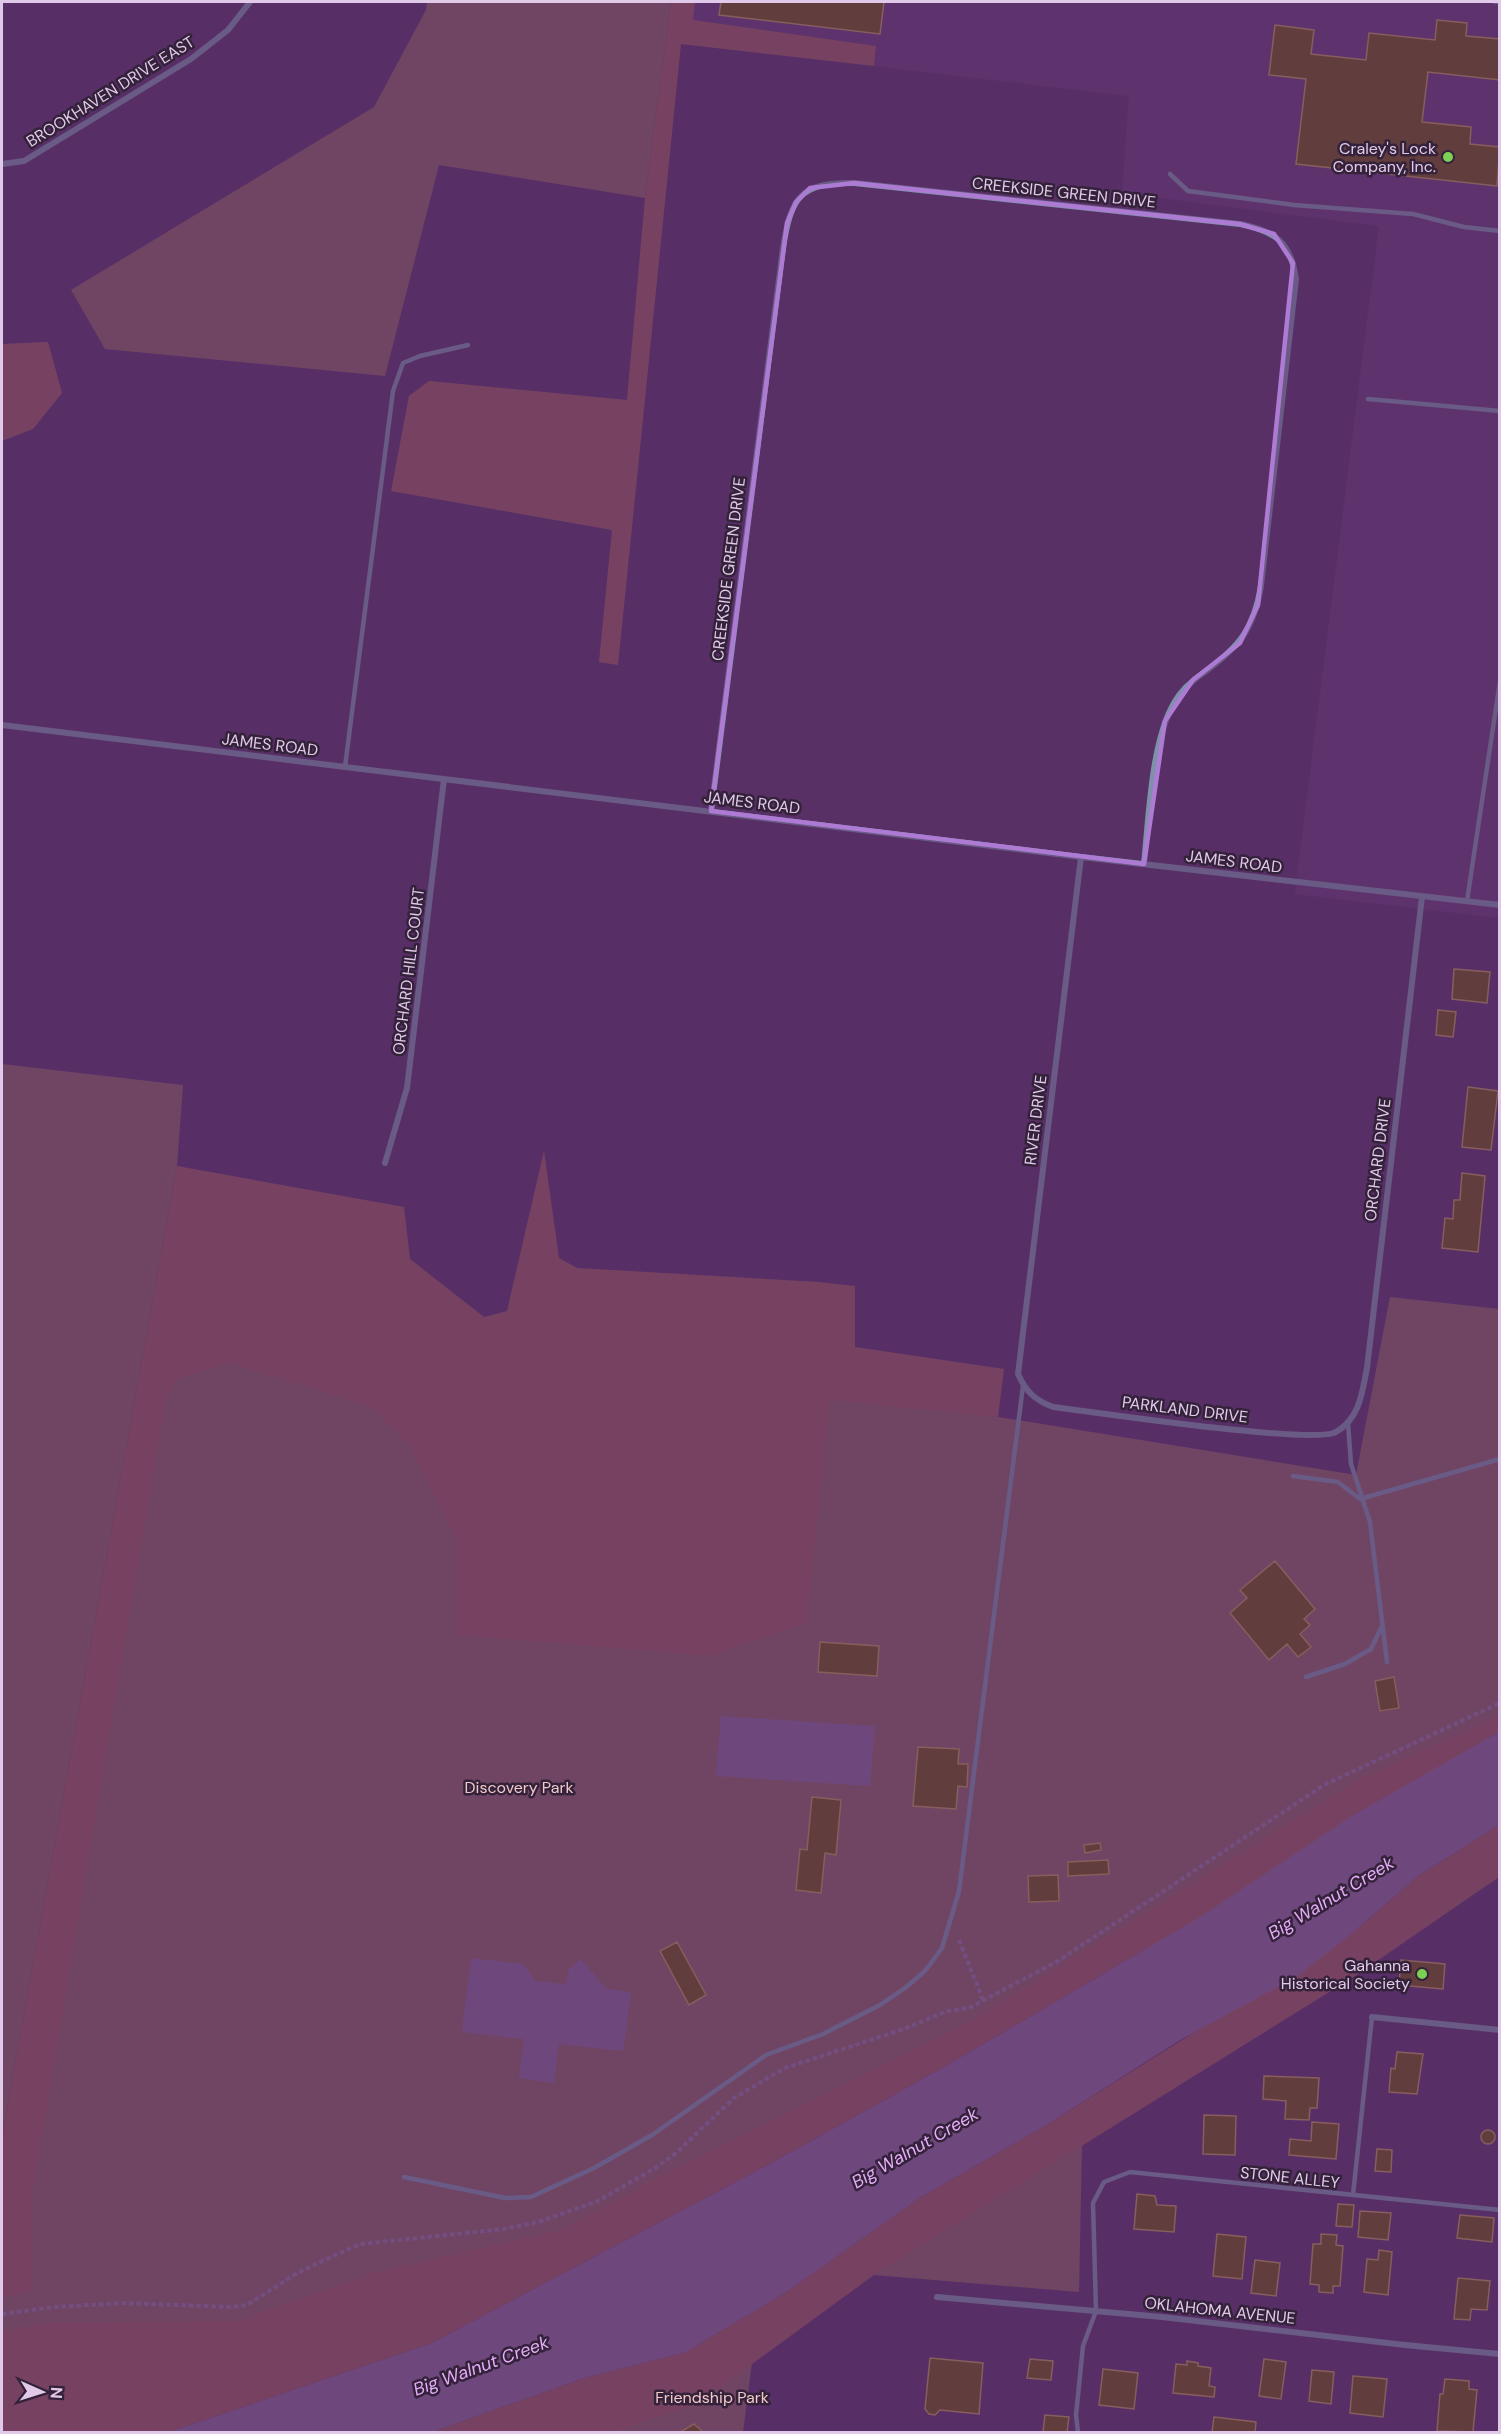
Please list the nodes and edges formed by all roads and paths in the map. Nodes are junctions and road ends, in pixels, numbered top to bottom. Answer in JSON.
{"nodes":[{"id":1,"x":250,"y":2,"type":"edge"},
{"id":2,"x":2,"y":164,"type":"edge"},
{"id":3,"x":1170,"y":174,"type":"dead end"},
{"id":4,"x":1500,"y":231,"type":"edge"},
{"id":5,"x":468,"y":345,"type":"dead end"},
{"id":6,"x":1368,"y":399,"type":"dead end"},
{"id":7,"x":1500,"y":411,"type":"edge"},
{"id":8,"x":1500,"y":681,"type":"edge"},
{"id":9,"x":2,"y":725,"type":"edge"},
{"id":10,"x":345,"y":767,"type":"junction"},
{"id":11,"x":444,"y":779,"type":"junction"},
{"id":12,"x":711,"y":811,"type":"junction"},
{"id":13,"x":1082,"y":856,"type":"junction"},
{"id":14,"x":1144,"y":864,"type":"junction"},
{"id":15,"x":1422,"y":897,"type":"junction"},
{"id":16,"x":1467,"y":901,"type":"junction"},
{"id":17,"x":1500,"y":905,"type":"edge"},
{"id":18,"x":385,"y":1164,"type":"dead end"},
{"id":19,"x":1023,"y":1386,"type":"junction"},
{"id":20,"x":1348,"y":1423,"type":"junction"},
{"id":21,"x":1500,"y":1459,"type":"edge"},
{"id":22,"x":1293,"y":1476,"type":"dead end"},
{"id":23,"x":1360,"y":1499,"type":"junction"},
{"id":24,"x":1382,"y":1626,"type":"junction"},
{"id":25,"x":1387,"y":1662,"type":"dead end"},
{"id":26,"x":1306,"y":1677,"type":"dead end"},
{"id":27,"x":951,"y":1922,"type":"junction"},
{"id":28,"x":983,"y":2000,"type":"dead end"},
{"id":29,"x":1372,"y":2017,"type":"joint"},
{"id":30,"x":1500,"y":2030,"type":"edge"},
{"id":31,"x":404,"y":2177,"type":"dead end"},
{"id":32,"x":1353,"y":2195,"type":"junction"},
{"id":33,"x":1500,"y":2210,"type":"edge"},
{"id":34,"x":937,"y":2297,"type":"dead end"},
{"id":35,"x":1096,"y":2311,"type":"junction"},
{"id":36,"x":1500,"y":2354,"type":"edge"},
{"id":37,"x":1078,"y":2433,"type":"edge"}],
"edges":[{"from":1,"to":2,"type":"street","name":"BROOKHAVEN DRIVE EAST"},
{"from":3,"to":4,"type":"lane"},
{"from":5,"to":10,"type":"lane"},
{"from":6,"to":7,"type":"lane"},
{"from":8,"to":16,"type":"lane"},
{"from":9,"to":10,"type":"street","name":"JAMES ROAD"},
{"from":10,"to":11,"type":"street","name":"JAMES ROAD"},
{"from":11,"to":12,"type":"street","name":"JAMES ROAD"},
{"from":11,"to":18,"type":"street","name":"ORCHARD HILL COURT"},
{"from":12,"to":13,"type":"street","name":"JAMES ROAD"},
{"from":12,"to":14,"type":"street","name":"CREEKSIDE GREEN DRIVE"},
{"from":13,"to":14,"type":"street","name":"JAMES ROAD"},
{"from":13,"to":19,"type":"street","name":"RIVER DRIVE"},
{"from":14,"to":15,"type":"street","name":"JAMES ROAD"},
{"from":15,"to":16,"type":"street","name":"JAMES ROAD"},
{"from":15,"to":20,"type":"street","name":"ORCHARD DRIVE"},
{"from":16,"to":17,"type":"street","name":"JAMES ROAD"},
{"from":19,"to":20,"type":"street","name":"PARKLAND DRIVE"},
{"from":19,"to":27,"type":"lane"},
{"from":20,"to":23,"type":"lane"},
{"from":21,"to":23,"type":"lane"},
{"from":22,"to":23,"type":"lane"},
{"from":23,"to":24,"type":"lane"},
{"from":24,"to":25,"type":"lane"},
{"from":24,"to":26,"type":"lane"},
{"from":27,"to":28,"type":"path"},
{"from":27,"to":31,"type":"lane"},
{"from":29,"to":30,"type":"street"},
{"from":29,"to":32,"type":"lane"},
{"from":32,"to":33,"type":"lane","name":"STONE ALLEY"},
{"from":32,"to":35,"type":"lane","name":"STONE ALLEY"},
{"from":34,"to":35,"type":"street","name":"OKLAHOMA AVENUE"},
{"from":35,"to":36,"type":"street","name":"OKLAHOMA AVENUE"},
{"from":35,"to":37,"type":"lane"}]}
